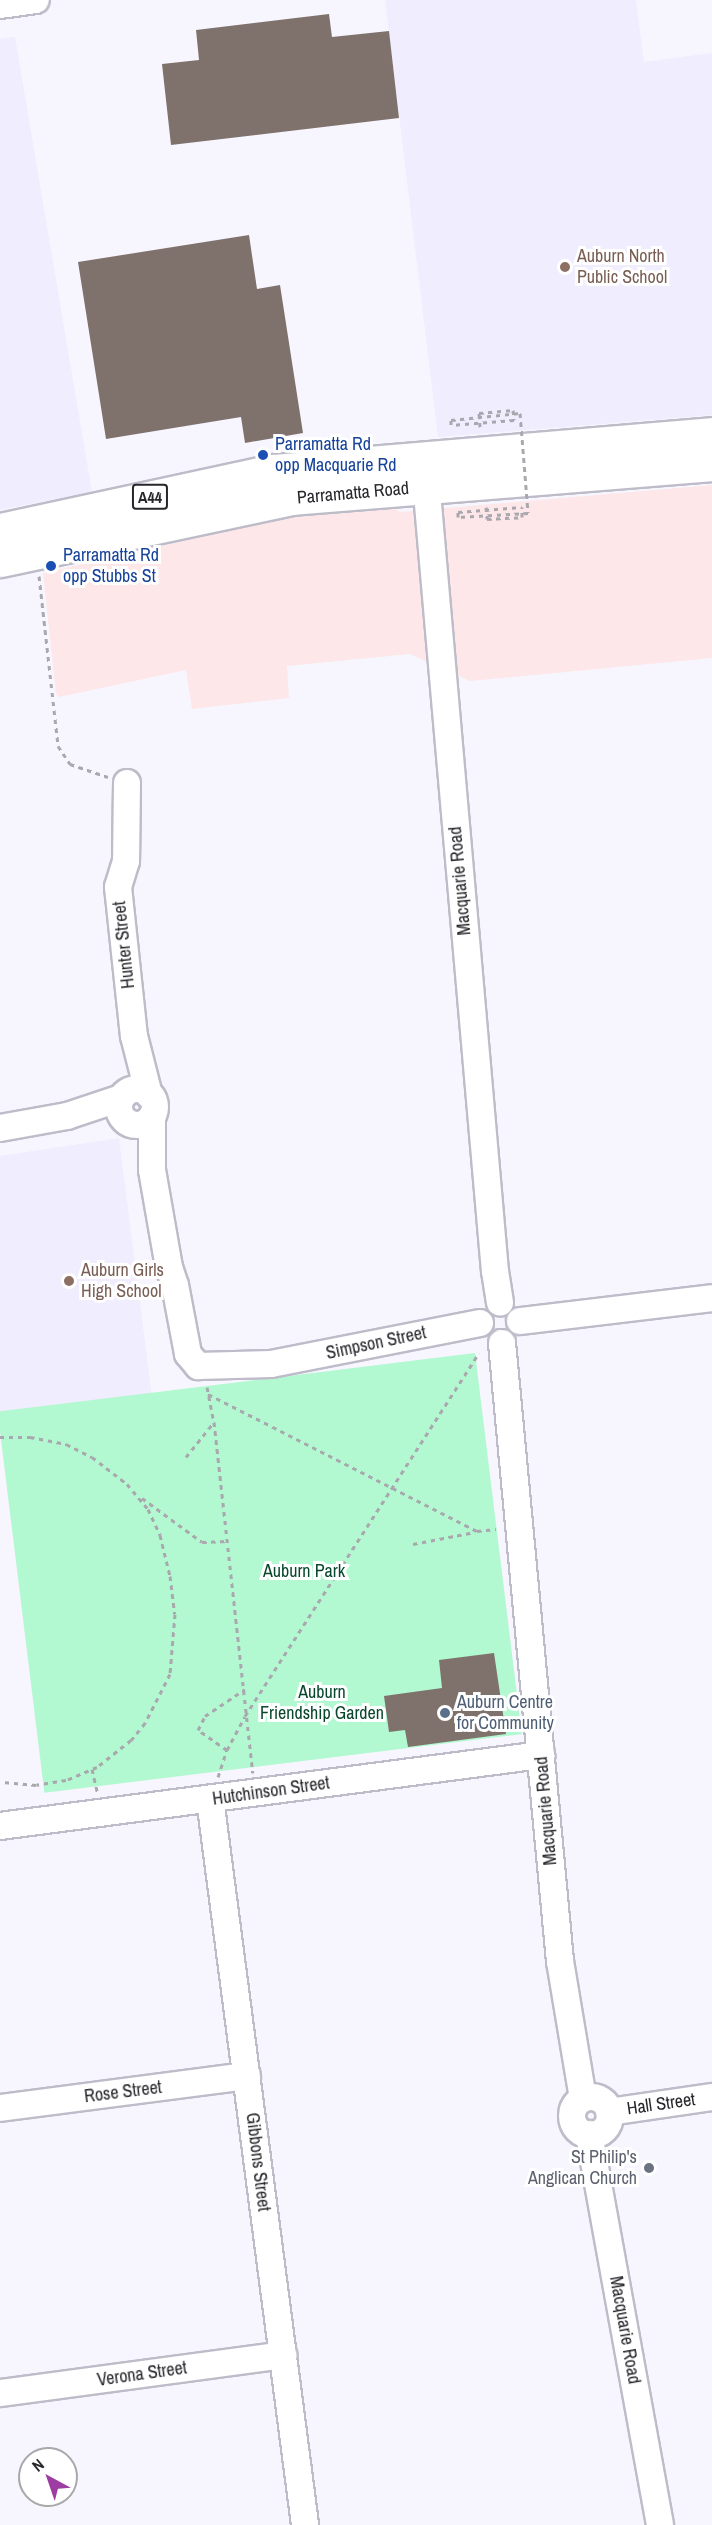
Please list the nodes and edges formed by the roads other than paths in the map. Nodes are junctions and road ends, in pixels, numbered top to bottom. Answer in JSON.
{"nodes":[{"id":1,"x":36,"y":0,"type":"edge"},
{"id":2,"x":0,"y":5,"type":"edge"},
{"id":3,"x":712,"y":434,"type":"edge"},
{"id":4,"x":712,"y":464,"type":"edge"},
{"id":5,"x":425,"y":473,"type":"junction"},
{"id":6,"x":0,"y":530,"type":"edge"},
{"id":7,"x":0,"y":560,"type":"edge"},
{"id":8,"x":127,"y":783,"type":"road end"},
{"id":9,"x":135,"y":1107,"type":"junction"},
{"id":10,"x":0,"y":1128,"type":"edge"},
{"id":11,"x":712,"y":1298,"type":"edge"},
{"id":12,"x":500,"y":1303,"type":"junction"},
{"id":13,"x":520,"y":1321,"type":"junction"},
{"id":14,"x":480,"y":1323,"type":"junction"},
{"id":15,"x":491,"y":1348,"type":"junction"},
{"id":16,"x":204,"y":1381,"type":"joint"},
{"id":17,"x":541,"y":1755,"type":"junction"},
{"id":18,"x":210,"y":1798,"type":"junction"},
{"id":19,"x":0,"y":1826,"type":"edge"},
{"id":20,"x":247,"y":2076,"type":"junction"},
{"id":21,"x":712,"y":2097,"type":"edge"},
{"id":22,"x":583,"y":2098,"type":"junction"},
{"id":23,"x":0,"y":2108,"type":"edge"},
{"id":24,"x":609,"y":2112,"type":"junction"},
{"id":25,"x":588,"y":2134,"type":"junction"},
{"id":26,"x":283,"y":2355,"type":"junction"},
{"id":27,"x":0,"y":2393,"type":"edge"},
{"id":28,"x":305,"y":2525,"type":"edge"},
{"id":29,"x":660,"y":2525,"type":"edge"}],
"edges":[{"from":1,"to":2,"type":"street"},
{"from":3,"to":5,"type":"highway","name":"Parramatta Road","number":"A44"},
{"from":4,"to":5,"type":"highway","name":"Parramatta Road","number":"A44"},
{"from":5,"to":6,"type":"highway","name":"Parramatta Road","number":"A44"},
{"from":5,"to":7,"type":"highway","name":"Parramatta Road","number":"A44"},
{"from":5,"to":12,"type":"street","name":"Macquarie Road"},
{"from":8,"to":9,"type":"street","name":"Hunter Street"},
{"from":9,"to":10,"type":"street"},
{"from":9,"to":16,"type":"street","name":"Hunter Street"},
{"from":11,"to":13,"type":"street"},
{"from":12,"to":13,"type":"street"},
{"from":12,"to":14,"type":"street"},
{"from":13,"to":15,"type":"street"},
{"from":14,"to":15,"type":"street"},
{"from":14,"to":16,"type":"street","name":"Simpson Street"},
{"from":15,"to":17,"type":"street","name":"Macquarie Road"},
{"from":17,"to":18,"type":"street","name":"Hutchinson Street"},
{"from":17,"to":22,"type":"street","name":"Macquarie Road"},
{"from":18,"to":19,"type":"street","name":"Hutchinson Street"},
{"from":18,"to":20,"type":"street","name":"Gibbons Street"},
{"from":20,"to":23,"type":"street","name":"Rose Street"},
{"from":20,"to":26,"type":"street","name":"Gibbons Street"},
{"from":21,"to":24,"type":"street","name":"Hall Street"},
{"from":22,"to":24,"type":"street"},
{"from":22,"to":25,"type":"street"},
{"from":24,"to":25,"type":"street"},
{"from":25,"to":29,"type":"street","name":"Macquarie Road"},
{"from":26,"to":27,"type":"street","name":"Verona Street"},
{"from":26,"to":28,"type":"street","name":"Gibbons Street"}]}
